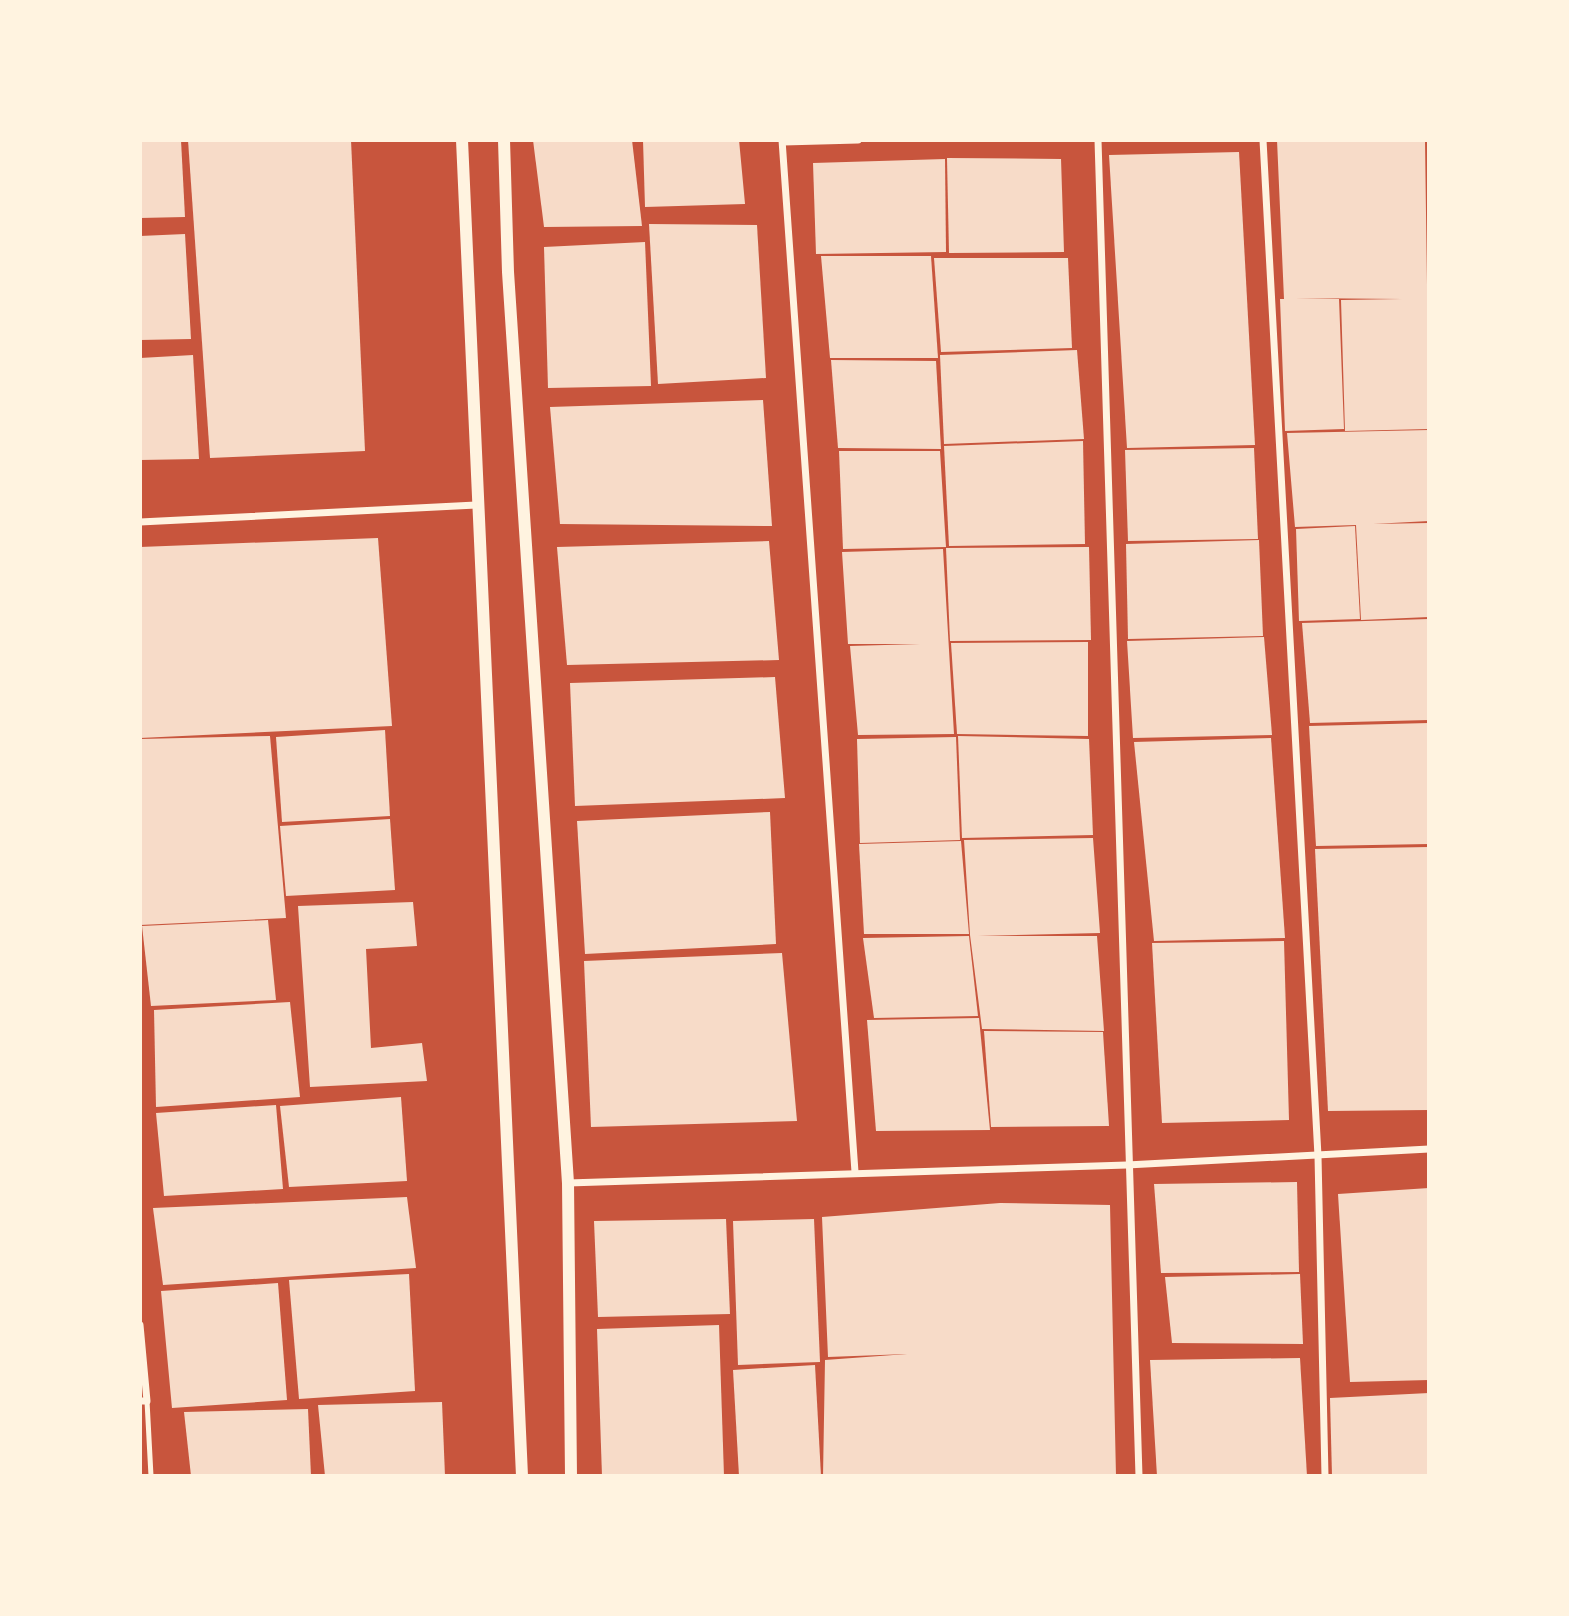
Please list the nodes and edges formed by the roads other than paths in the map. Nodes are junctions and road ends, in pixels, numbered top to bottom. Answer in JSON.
{"nodes":[{"id":1,"x":461,"y":140,"type":"edge"},
{"id":2,"x":504,"y":140,"type":"edge"},
{"id":3,"x":858,"y":140,"type":"edge"},
{"id":4,"x":1098,"y":140,"type":"edge"},
{"id":5,"x":1263,"y":140,"type":"edge"},
{"id":6,"x":783,"y":141,"type":"edge"},
{"id":7,"x":476,"y":505,"type":"junction"},
{"id":8,"x":140,"y":522,"type":"edge"},
{"id":9,"x":1429,"y":1149,"type":"edge"},
{"id":10,"x":1318,"y":1156,"type":"junction"},
{"id":11,"x":1127,"y":1165,"type":"junction"},
{"id":12,"x":855,"y":1171,"type":"junction"},
{"id":13,"x":568,"y":1183,"type":"junction"},
{"id":14,"x":140,"y":1325,"type":"edge"},
{"id":15,"x":144,"y":1401,"type":"edge"},
{"id":16,"x":151,"y":1476,"type":"edge"},
{"id":17,"x":522,"y":1476,"type":"edge"},
{"id":18,"x":571,"y":1476,"type":"edge"},
{"id":19,"x":1139,"y":1476,"type":"edge"},
{"id":20,"x":1325,"y":1476,"type":"edge"}],
"edges":[{"from":1,"to":7,"type":"street"},
{"from":2,"to":13,"type":"street"},
{"from":3,"to":6,"type":"street"},
{"from":4,"to":11,"type":"street"},
{"from":5,"to":10,"type":"street"},
{"from":6,"to":12,"type":"street"},
{"from":7,"to":8,"type":"street"},
{"from":7,"to":17,"type":"street"},
{"from":9,"to":10,"type":"street"},
{"from":10,"to":11,"type":"street"},
{"from":10,"to":20,"type":"street"},
{"from":11,"to":12,"type":"street"},
{"from":11,"to":19,"type":"street"},
{"from":12,"to":13,"type":"street"},
{"from":13,"to":18,"type":"street"},
{"from":14,"to":15,"type":"street"},
{"from":15,"to":16,"type":"lane"}]}
